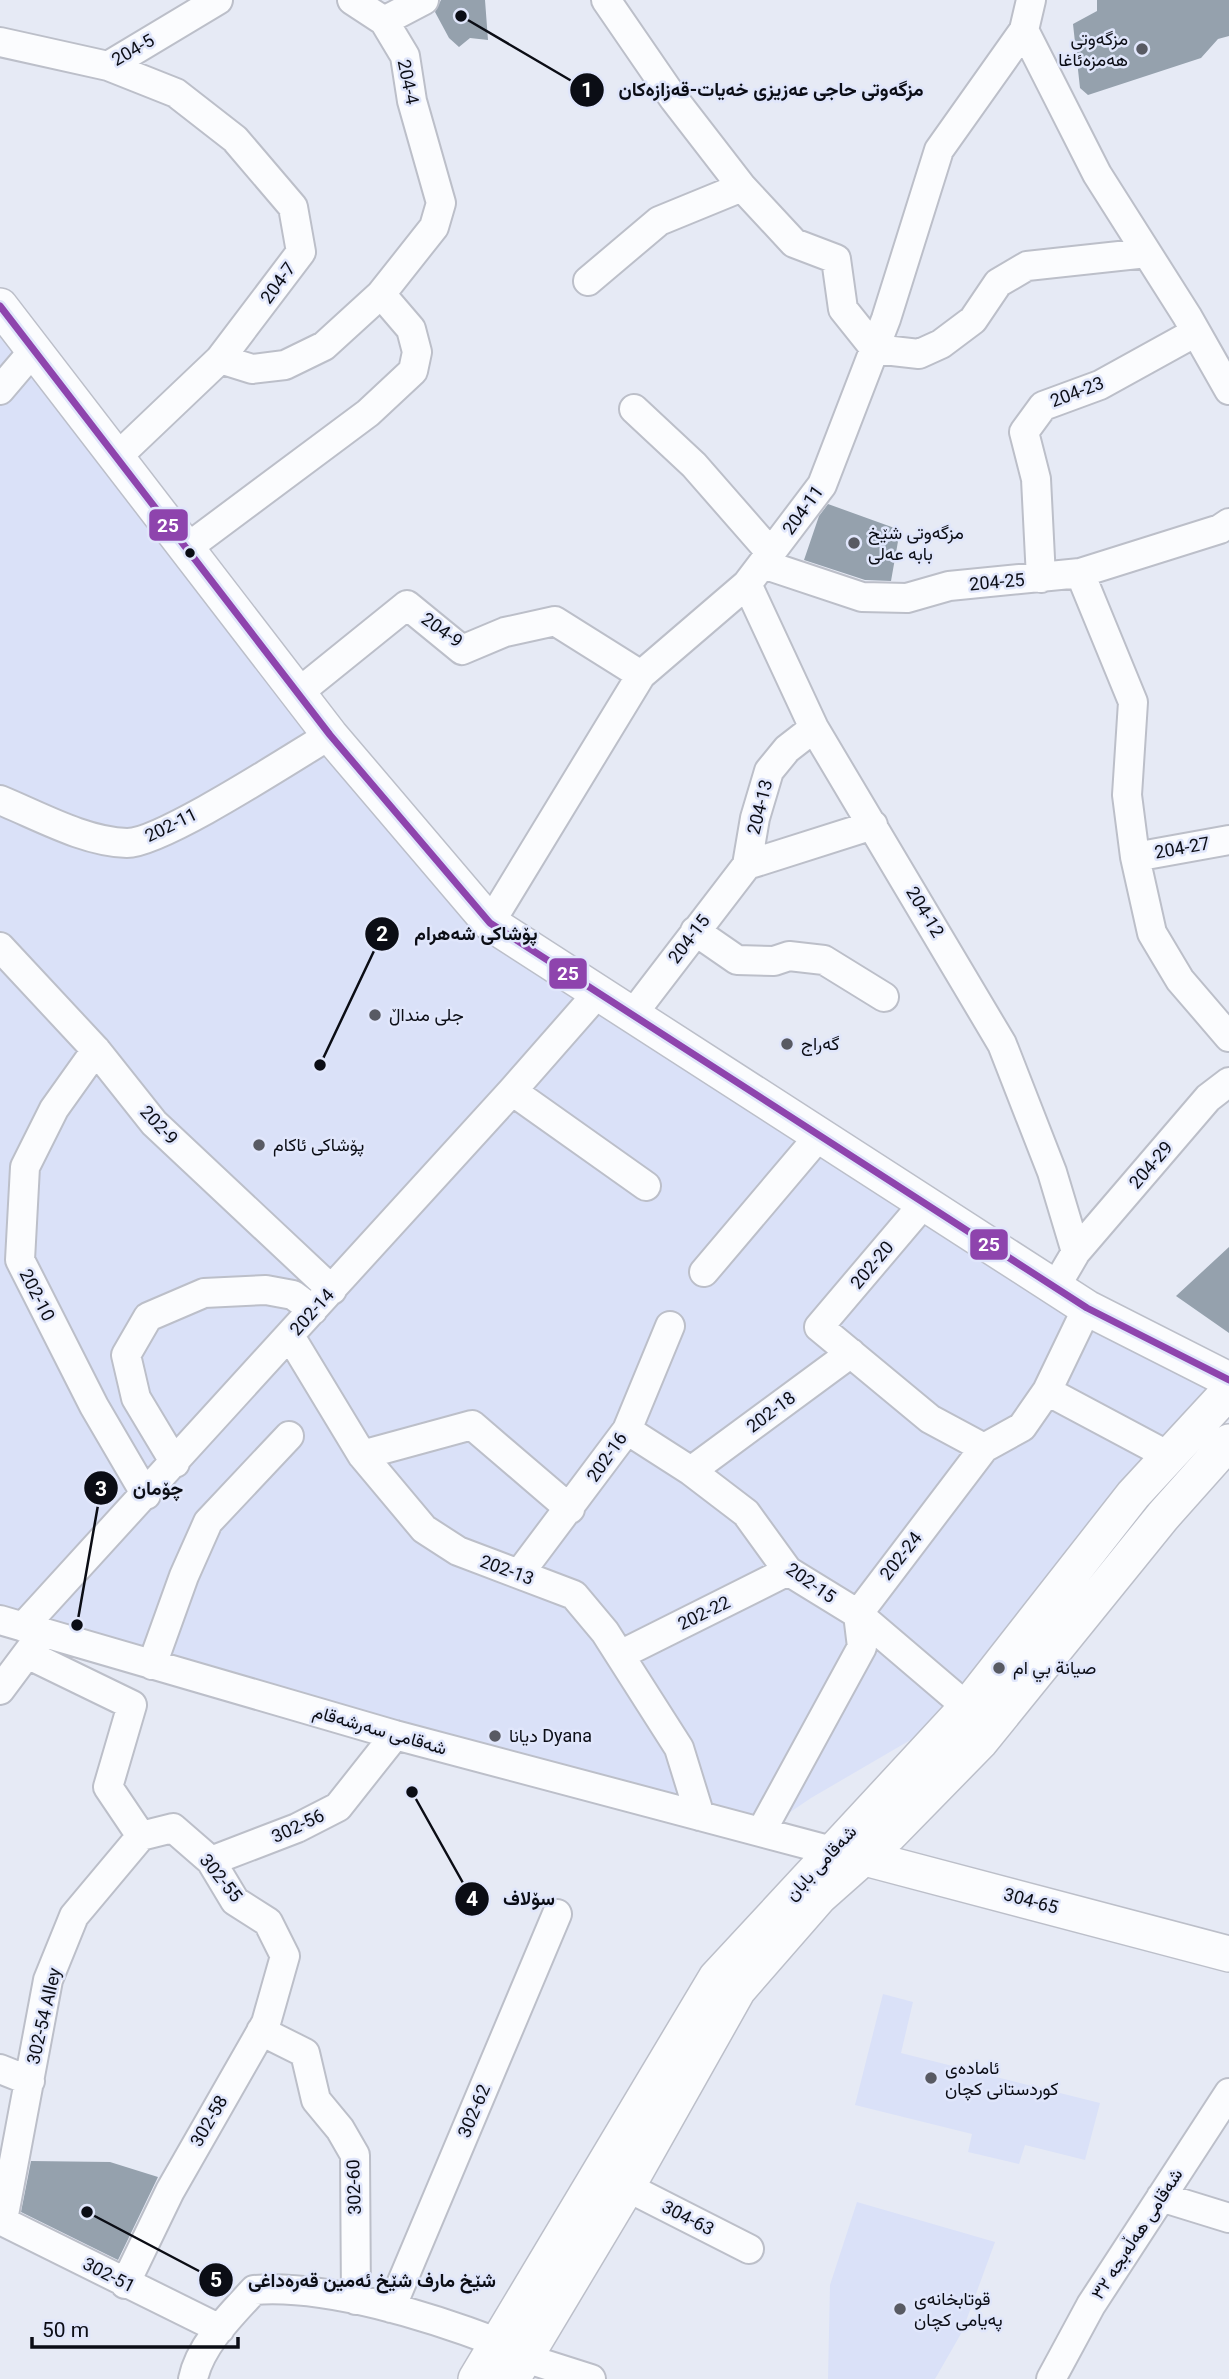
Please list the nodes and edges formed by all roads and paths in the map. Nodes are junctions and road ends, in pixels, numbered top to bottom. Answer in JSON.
{"nodes":[{"id":1,"x":218,"y":0,"type":"edge"},
{"id":2,"x":352,"y":0,"type":"edge"},
{"id":3,"x":424,"y":0,"type":"edge"},
{"id":4,"x":606,"y":0,"type":"edge"},
{"id":5,"x":1031,"y":0,"type":"edge"},
{"id":6,"x":384,"y":21,"type":"junction"},
{"id":7,"x":1024,"y":30,"type":"junction"},
{"id":8,"x":0,"y":42,"type":"edge"},
{"id":9,"x":108,"y":66,"type":"junction"},
{"id":10,"x":742,"y":187,"type":"junction"},
{"id":11,"x":1147,"y":253,"type":"junction"},
{"id":12,"x":588,"y":281,"type":"dead end"},
{"id":13,"x":381,"y":294,"type":"junction"},
{"id":14,"x":0,"y":306,"type":"edge"},
{"id":15,"x":1196,"y":332,"type":"junction"},
{"id":16,"x":875,"y":349,"type":"junction"},
{"id":17,"x":34,"y":350,"type":"junction"},
{"id":18,"x":220,"y":359,"type":"junction"},
{"id":19,"x":0,"y":390,"type":"edge"},
{"id":20,"x":1229,"y":390,"type":"edge"},
{"id":21,"x":634,"y":409,"type":"dead end"},
{"id":22,"x":117,"y":457,"type":"junction"},
{"id":23,"x":1229,"y":523,"type":"edge"},
{"id":24,"x":187,"y":548,"type":"junction"},
{"id":25,"x":760,"y":567,"type":"junction"},
{"id":26,"x":1080,"y":573,"type":"junction"},
{"id":27,"x":1041,"y":578,"type":"junction"},
{"id":28,"x":641,"y":675,"type":"junction"},
{"id":29,"x":298,"y":693,"type":"junction"},
{"id":30,"x":814,"y":728,"type":"junction"},
{"id":31,"x":330,"y":735,"type":"junction"},
{"id":32,"x":0,"y":800,"type":"edge"},
{"id":33,"x":873,"y":825,"type":"junction"},
{"id":34,"x":1229,"y":840,"type":"edge"},
{"id":35,"x":1135,"y":856,"type":"junction"},
{"id":36,"x":747,"y":865,"type":"junction"},
{"id":37,"x":490,"y":923,"type":"junction"},
{"id":38,"x":695,"y":931,"type":"junction"},
{"id":39,"x":0,"y":947,"type":"edge"},
{"id":40,"x":597,"y":993,"type":"junction"},
{"id":41,"x":884,"y":997,"type":"dead end"},
{"id":42,"x":632,"y":1015,"type":"junction"},
{"id":43,"x":1229,"y":1037,"type":"edge"},
{"id":44,"x":96,"y":1050,"type":"junction"},
{"id":45,"x":1229,"y":1082,"type":"edge"},
{"id":46,"x":512,"y":1091,"type":"junction"},
{"id":47,"x":820,"y":1135,"type":"junction"},
{"id":48,"x":646,"y":1185,"type":"dead end"},
{"id":49,"x":925,"y":1202,"type":"junction"},
{"id":50,"x":1076,"y":1252,"type":"junction"},
{"id":51,"x":10,"y":1258,"type":"edge"},
{"id":52,"x":704,"y":1272,"type":"dead end"},
{"id":53,"x":1056,"y":1286,"type":"junction"},
{"id":54,"x":332,"y":1290,"type":"junction"},
{"id":55,"x":1087,"y":1308,"type":"junction"},
{"id":56,"x":313,"y":1310,"type":"junction"},
{"id":57,"x":670,"y":1326,"type":"dead end"},
{"id":58,"x":290,"y":1336,"type":"junction"},
{"id":59,"x":851,"y":1353,"type":"junction"},
{"id":60,"x":1229,"y":1380,"type":"edge"},
{"id":61,"x":1047,"y":1391,"type":"junction"},
{"id":62,"x":1229,"y":1391,"type":"edge"},
{"id":63,"x":627,"y":1430,"type":"junction"},
{"id":64,"x":289,"y":1436,"type":"dead end"},
{"id":65,"x":1229,"y":1442,"type":"edge"},
{"id":66,"x":984,"y":1448,"type":"junction"},
{"id":67,"x":362,"y":1455,"type":"junction"},
{"id":68,"x":1167,"y":1455,"type":"junction"},
{"id":69,"x":175,"y":1462,"type":"junction"},
{"id":70,"x":691,"y":1471,"type":"junction"},
{"id":71,"x":146,"y":1495,"type":"junction"},
{"id":72,"x":570,"y":1509,"type":"junction"},
{"id":73,"x":788,"y":1571,"type":"junction"},
{"id":74,"x":519,"y":1574,"type":"junction"},
{"id":75,"x":859,"y":1614,"type":"junction"},
{"id":76,"x":23,"y":1634,"type":"edge"},
{"id":77,"x":620,"y":1655,"type":"junction"},
{"id":78,"x":152,"y":1665,"type":"junction"},
{"id":79,"x":0,"y":1690,"type":"edge"},
{"id":80,"x":967,"y":1707,"type":"junction"},
{"id":81,"x":395,"y":1735,"type":"junction"},
{"id":82,"x":700,"y":1816,"type":"junction"},
{"id":83,"x":761,"y":1832,"type":"junction"},
{"id":84,"x":141,"y":1836,"type":"junction"},
{"id":85,"x":848,"y":1854,"type":"junction"},
{"id":86,"x":211,"y":1861,"type":"junction"},
{"id":87,"x":557,"y":1914,"type":"dead end"},
{"id":88,"x":1229,"y":1954,"type":"edge"},
{"id":89,"x":285,"y":1956,"type":"joint"},
{"id":90,"x":261,"y":2031,"type":"junction"},
{"id":91,"x":0,"y":2069,"type":"edge"},
{"id":92,"x":30,"y":2081,"type":"junction"},
{"id":93,"x":1229,"y":2093,"type":"edge"},
{"id":94,"x":627,"y":2187,"type":"junction"},
{"id":95,"x":1161,"y":2197,"type":"junction"},
{"id":96,"x":1227,"y":2211,"type":"edge"},
{"id":97,"x":1,"y":2220,"type":"edge"},
{"id":98,"x":749,"y":2249,"type":"dead end"},
{"id":99,"x":125,"y":2284,"type":"junction"},
{"id":100,"x":356,"y":2300,"type":"junction"},
{"id":101,"x":391,"y":2308,"type":"junction"},
{"id":102,"x":220,"y":2329,"type":"junction"},
{"id":103,"x":512,"y":2360,"type":"edge"},
{"id":104,"x":193,"y":2379,"type":"edge"},
{"id":105,"x":476,"y":2379,"type":"edge"},
{"id":106,"x":591,"y":2379,"type":"edge"},
{"id":107,"x":1051,"y":2379,"type":"edge"}],
"edges":[{"from":1,"to":9,"type":"street","name":"204-5"},
{"from":2,"to":6,"type":"street","name":"204-4"},
{"from":3,"to":6,"type":"street"},
{"from":4,"to":10,"type":"street"},
{"from":5,"to":7,"type":"street","name":"204-11"},
{"from":6,"to":13,"type":"street","name":"204-4"},
{"from":7,"to":11,"type":"street"},
{"from":7,"to":16,"type":"street","name":"204-11"},
{"from":8,"to":9,"type":"street","name":"204-5"},
{"from":9,"to":18,"type":"street","name":"204-7"},
{"from":10,"to":12,"type":"street"},
{"from":10,"to":16,"type":"street"},
{"from":11,"to":15,"type":"street"},
{"from":11,"to":16,"type":"street"},
{"from":13,"to":18,"type":"street","name":"204-4"},
{"from":13,"to":24,"type":"street"},
{"from":14,"to":17,"type":"main road"},
{"from":15,"to":20,"type":"street"},
{"from":15,"to":27,"type":"street","name":"204-23"},
{"from":16,"to":25,"type":"street","name":"204-11"},
{"from":17,"to":19,"type":"street"},
{"from":17,"to":22,"type":"main road"},
{"from":18,"to":22,"type":"street","name":"204-7"},
{"from":21,"to":25,"type":"street"},
{"from":22,"to":24,"type":"main road"},
{"from":23,"to":26,"type":"street","name":"204-25"},
{"from":24,"to":29,"type":"main road"},
{"from":25,"to":27,"type":"street","name":"204-25"},
{"from":25,"to":28,"type":"street","name":"204-11"},
{"from":25,"to":30,"type":"street","name":"204-12"},
{"from":26,"to":27,"type":"street","name":"204-25"},
{"from":26,"to":35,"type":"street"},
{"from":28,"to":29,"type":"street","name":"204-9"},
{"from":28,"to":37,"type":"street","name":"204-11"},
{"from":29,"to":31,"type":"main road"},
{"from":30,"to":33,"type":"street","name":"204-12"},
{"from":30,"to":36,"type":"street","name":"204-13"},
{"from":31,"to":32,"type":"street","name":"202-11"},
{"from":31,"to":37,"type":"main road"},
{"from":33,"to":36,"type":"street"},
{"from":33,"to":50,"type":"street","name":"204-12"},
{"from":34,"to":35,"type":"street","name":"204-27"},
{"from":35,"to":43,"type":"street"},
{"from":36,"to":38,"type":"street","name":"204-15"},
{"from":37,"to":40,"type":"main road"},
{"from":38,"to":41,"type":"street"},
{"from":38,"to":42,"type":"street","name":"204-15"},
{"from":39,"to":44,"type":"street","name":"202-9"},
{"from":40,"to":42,"type":"main road"},
{"from":40,"to":46,"type":"street","name":"202-14"},
{"from":42,"to":47,"type":"main road"},
{"from":44,"to":51,"type":"street","name":"202-10"},
{"from":44,"to":54,"type":"street","name":"202-9"},
{"from":45,"to":50,"type":"street","name":"204-29"},
{"from":46,"to":48,"type":"street"},
{"from":46,"to":54,"type":"street","name":"202-14"},
{"from":47,"to":49,"type":"main road"},
{"from":47,"to":52,"type":"street"},
{"from":49,"to":53,"type":"main road"},
{"from":49,"to":59,"type":"street","name":"202-20"},
{"from":50,"to":53,"type":"street","name":"204-29"},
{"from":51,"to":71,"type":"street","name":"202-10"},
{"from":53,"to":55,"type":"main road"},
{"from":54,"to":56,"type":"street","name":"202-14"},
{"from":55,"to":60,"type":"main road"},
{"from":55,"to":61,"type":"street","name":"202-24"},
{"from":56,"to":58,"type":"street","name":"202-14"},
{"from":56,"to":69,"type":"street"},
{"from":57,"to":63,"type":"street","name":"202-16"},
{"from":58,"to":67,"type":"street","name":"202-13"},
{"from":58,"to":69,"type":"street","name":"202-14"},
{"from":59,"to":66,"type":"street"},
{"from":59,"to":70,"type":"street","name":"202-18"},
{"from":61,"to":66,"type":"street","name":"202-24"},
{"from":61,"to":68,"type":"street"},
{"from":62,"to":68,"type":"main road","name":"شەقامی بابان"},
{"from":63,"to":70,"type":"street","name":"202-15"},
{"from":63,"to":72,"type":"street","name":"202-16"},
{"from":64,"to":78,"type":"street"},
{"from":65,"to":85,"type":"main road"},
{"from":66,"to":75,"type":"street","name":"202-24"},
{"from":67,"to":72,"type":"street"},
{"from":67,"to":74,"type":"street","name":"202-13"},
{"from":68,"to":80,"type":"main road","name":"شەقامی بابان"},
{"from":69,"to":71,"type":"street","name":"202-14"},
{"from":70,"to":73,"type":"street","name":"202-15"},
{"from":71,"to":76,"type":"street","name":"202-14"},
{"from":72,"to":74,"type":"street","name":"202-16"},
{"from":73,"to":75,"type":"street","name":"202-15"},
{"from":73,"to":77,"type":"street","name":"202-22"},
{"from":74,"to":77,"type":"street","name":"202-13"},
{"from":75,"to":80,"type":"street","name":"202-15"},
{"from":75,"to":83,"type":"street"},
{"from":76,"to":78,"type":"street","name":"شەقامی سەرشەقام"},
{"from":76,"to":79,"type":"street","name":"202-14"},
{"from":76,"to":84,"type":"street"},
{"from":77,"to":82,"type":"street","name":"202-13"},
{"from":78,"to":81,"type":"street","name":"شەقامی سەرشەقام"},
{"from":80,"to":85,"type":"main road","name":"شەقامی بابان"},
{"from":81,"to":82,"type":"street","name":"شەقامی سەرشەقام"},
{"from":81,"to":86,"type":"street","name":"302-56"},
{"from":82,"to":83,"type":"street","name":"شەقامی سەرشەقام"},
{"from":83,"to":85,"type":"street","name":"شەقامی سەرشەقام"},
{"from":84,"to":86,"type":"street","name":"302-55"},
{"from":84,"to":92,"type":"street","name":"302-54 Alley"},
{"from":85,"to":88,"type":"main road","name":"304-65"},
{"from":85,"to":94,"type":"main road"},
{"from":85,"to":103,"type":"main road","name":"شەقامی بابان"},
{"from":86,"to":89,"type":"street","name":"302-55"},
{"from":87,"to":101,"type":"street","name":"302-62"},
{"from":89,"to":90,"type":"street","name":"302-58"},
{"from":90,"to":99,"type":"street","name":"302-58"},
{"from":90,"to":100,"type":"street","name":"302-60"},
{"from":91,"to":92,"type":"street"},
{"from":92,"to":97,"type":"street","name":"302-54 Alley"},
{"from":93,"to":95,"type":"street","name":"شەقامی هەڵەبجە ٣٢"},
{"from":94,"to":98,"type":"street","name":"304-63"},
{"from":94,"to":103,"type":"main road"},
{"from":95,"to":96,"type":"street"},
{"from":95,"to":107,"type":"street","name":"شەقامی هەڵەبجە ٣٢"},
{"from":97,"to":99,"type":"street","name":"302-51"},
{"from":99,"to":102,"type":"street","name":"302-51"},
{"from":100,"to":101,"type":"street"},
{"from":100,"to":102,"type":"street"},
{"from":101,"to":103,"type":"street"},
{"from":102,"to":104,"type":"street"},
{"from":103,"to":105,"type":"main road","name":"شەقامی بابان"},
{"from":103,"to":106,"type":"street"}]}
